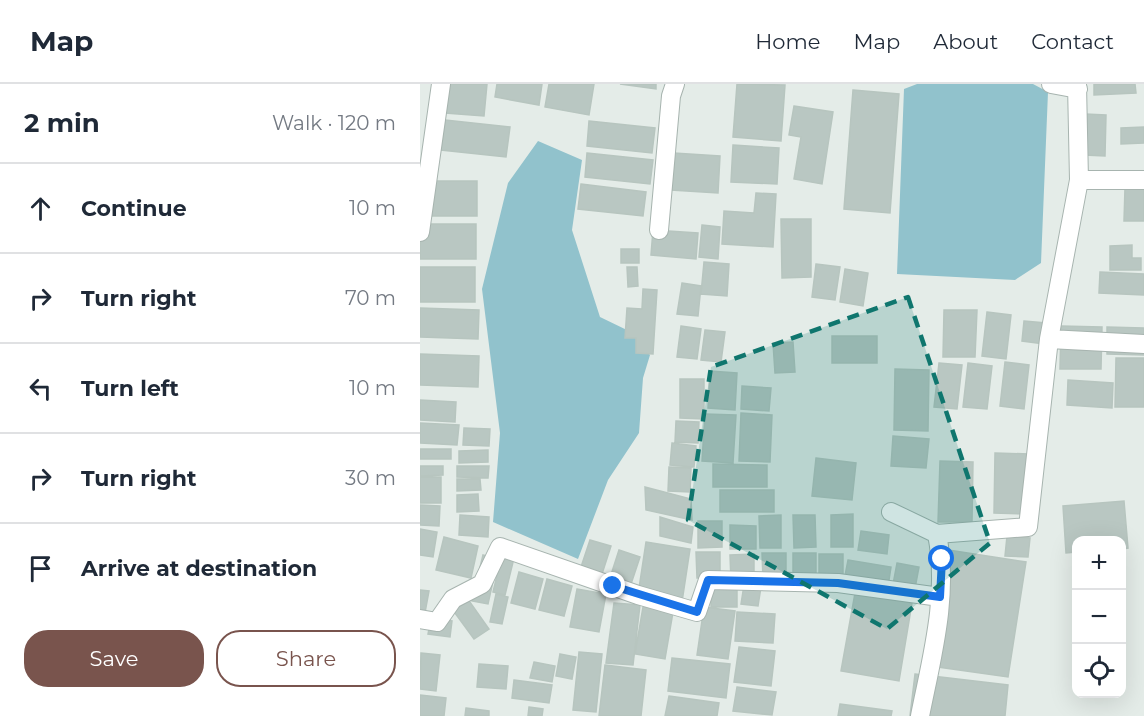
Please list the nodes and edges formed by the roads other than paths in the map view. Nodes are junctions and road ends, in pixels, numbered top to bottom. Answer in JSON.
{"nodes":[{"id":1,"x":441,"y":84,"type":"edge"},
{"id":2,"x":675,"y":84,"type":"edge"},
{"id":3,"x":1051,"y":84,"type":"edge"},
{"id":4,"x":1077,"y":86,"type":"edge"},
{"id":5,"x":1079,"y":180,"type":"junction"},
{"id":6,"x":1144,"y":180,"type":"edge"},
{"id":7,"x":659,"y":230,"type":"dead end"},
{"id":8,"x":420,"y":232,"type":"edge"},
{"id":9,"x":1049,"y":339,"type":"junction"},
{"id":10,"x":1144,"y":344,"type":"edge"},
{"id":11,"x":891,"y":512,"type":"dead end"},
{"id":12,"x":937,"y":534,"type":"junction"},
{"id":13,"x":940,"y":597,"type":"junction"},
{"id":14,"x":420,"y":620,"type":"edge"},
{"id":15,"x":920,"y":716,"type":"edge"}],
"edges":[{"from":1,"to":8,"type":"street"},
{"from":2,"to":7,"type":"street"},
{"from":3,"to":4,"type":"street"},
{"from":4,"to":5,"type":"street"},
{"from":5,"to":6,"type":"street"},
{"from":5,"to":9,"type":"street"},
{"from":9,"to":10,"type":"street"},
{"from":9,"to":12,"type":"street"},
{"from":11,"to":12,"type":"street"},
{"from":12,"to":13,"type":"street"},
{"from":13,"to":14,"type":"street"},
{"from":13,"to":15,"type":"street"}]}
